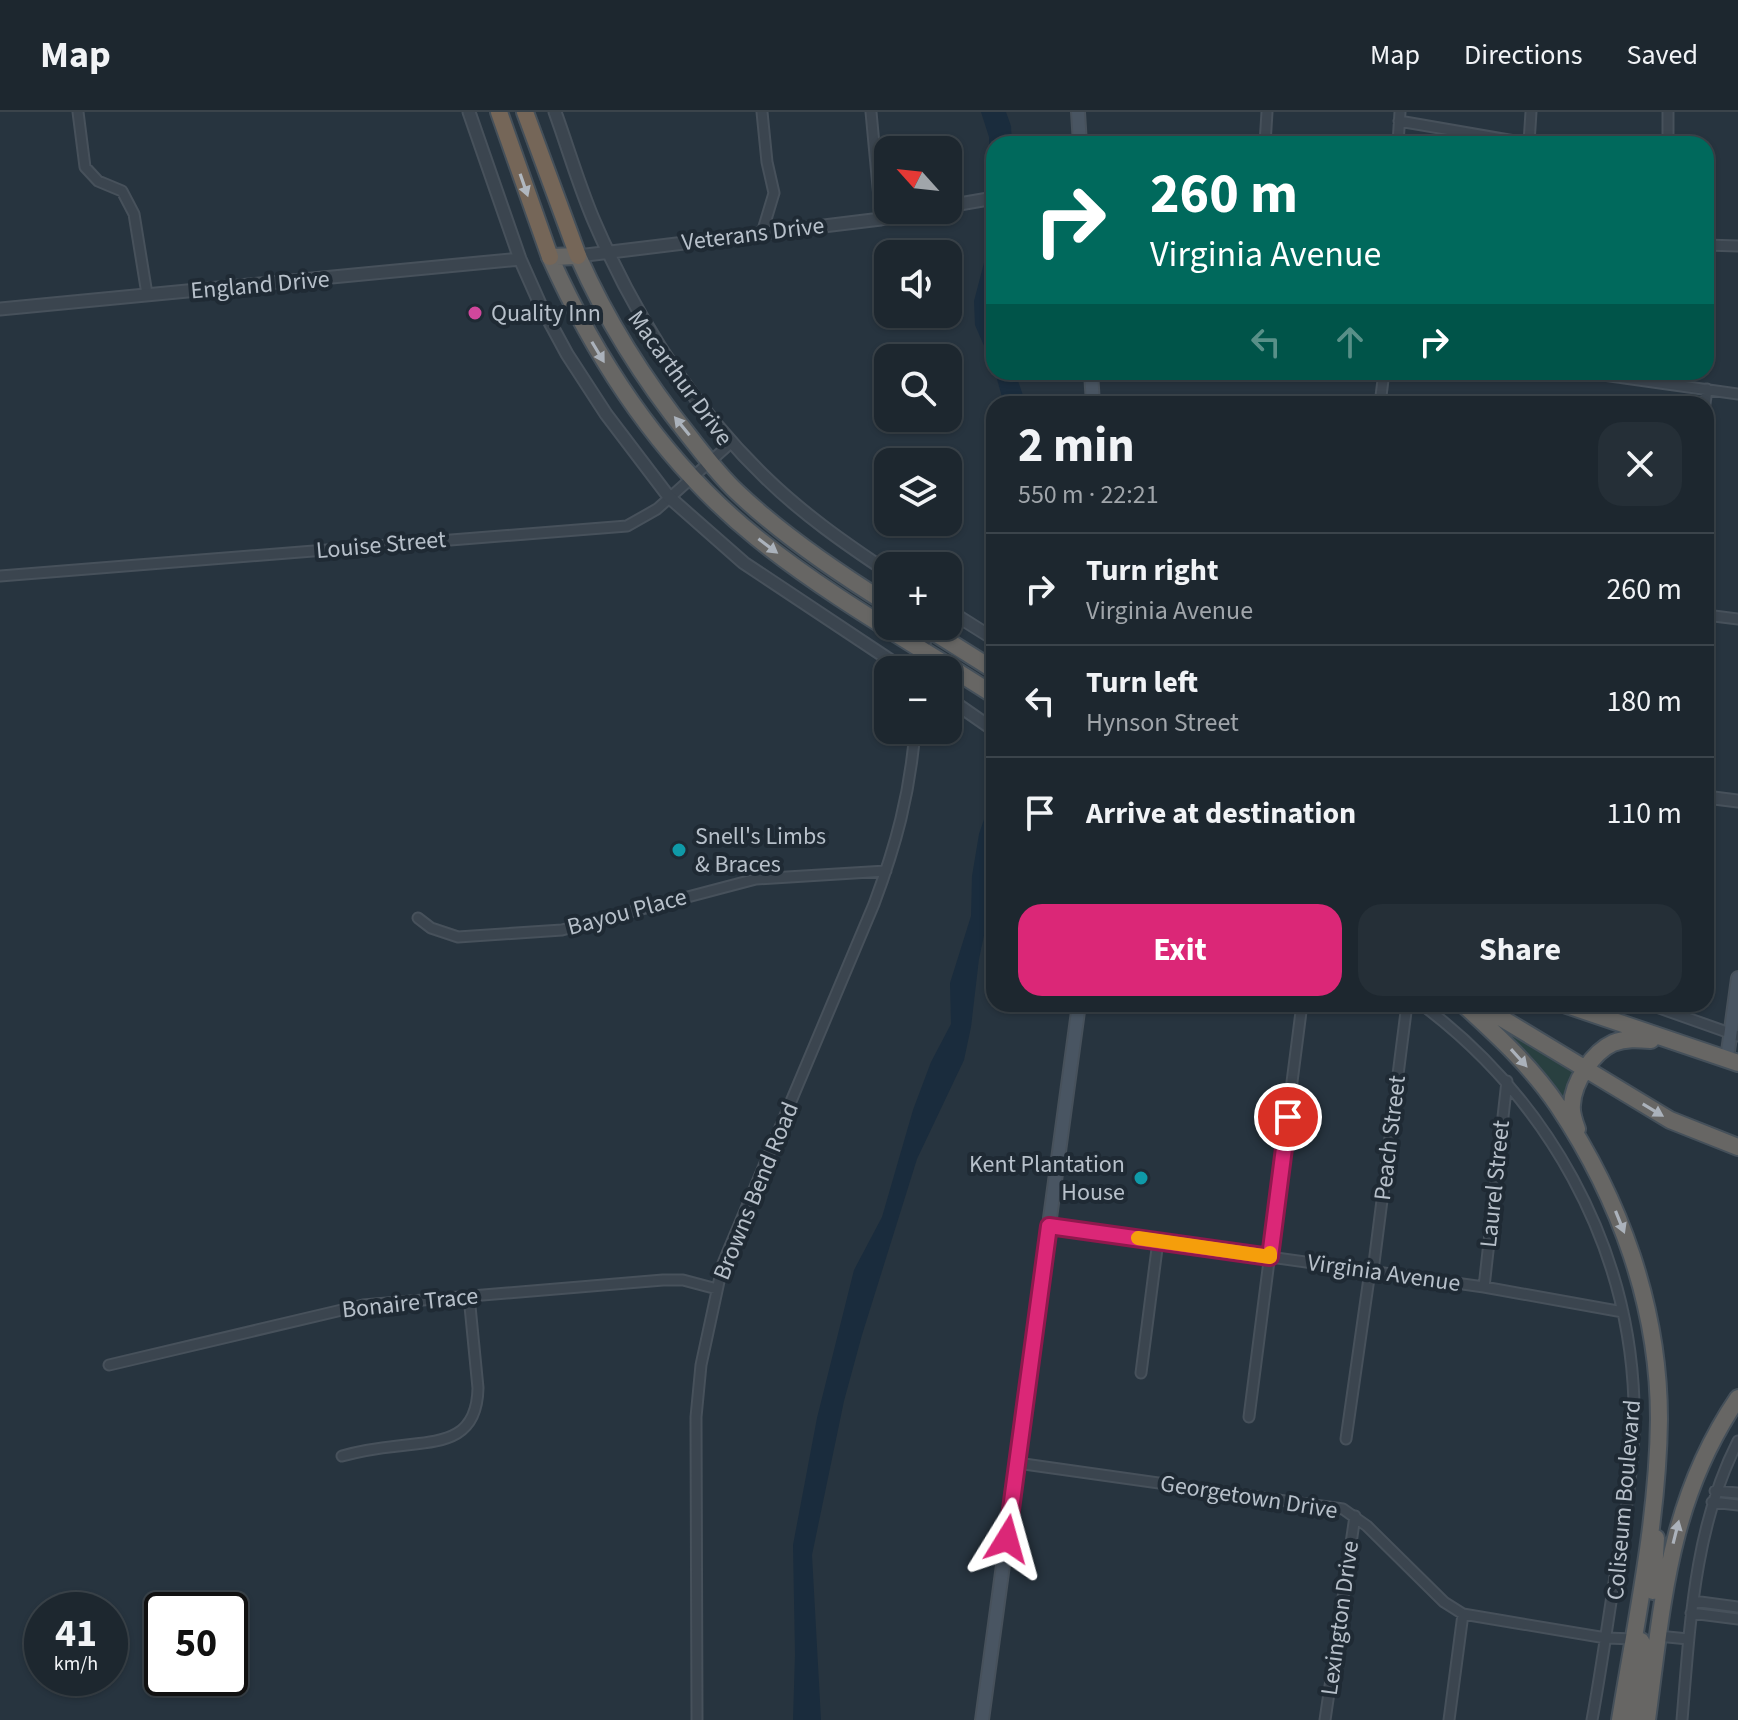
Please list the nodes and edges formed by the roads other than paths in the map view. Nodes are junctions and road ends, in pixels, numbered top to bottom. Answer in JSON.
{"nodes":[{"id":1,"x":78,"y":112,"type":"edge"},
{"id":2,"x":469,"y":112,"type":"edge"},
{"id":3,"x":499,"y":112,"type":"edge"},
{"id":4,"x":525,"y":112,"type":"edge"},
{"id":5,"x":555,"y":112,"type":"edge"},
{"id":6,"x":762,"y":112,"type":"edge"},
{"id":7,"x":871,"y":112,"type":"edge"},
{"id":8,"x":1078,"y":112,"type":"edge"},
{"id":9,"x":1267,"y":112,"type":"edge"},
{"id":10,"x":1531,"y":112,"type":"edge"},
{"id":11,"x":1668,"y":112,"type":"edge"},
{"id":12,"x":1400,"y":117,"type":"edge"},
{"id":13,"x":1080,"y":136,"type":"edge"},
{"id":14,"x":1266,"y":136,"type":"edge"},
{"id":15,"x":1492,"y":136,"type":"edge"},
{"id":16,"x":1531,"y":136,"type":"edge"},
{"id":17,"x":1668,"y":136,"type":"edge"},
{"id":18,"x":874,"y":144,"type":"edge"},
{"id":19,"x":986,"y":199,"type":"edge"},
{"id":20,"x":962,"y":204,"type":"edge"},
{"id":21,"x":874,"y":220,"type":"edge"},
{"id":22,"x":762,"y":233,"type":"junction"},
{"id":23,"x":1714,"y":245,"type":"edge"},
{"id":24,"x":1738,"y":246,"type":"edge"},
{"id":25,"x":608,"y":252,"type":"junction"},
{"id":26,"x":578,"y":256,"type":"junction"},
{"id":27,"x":550,"y":257,"type":"junction"},
{"id":28,"x":520,"y":259,"type":"junction"},
{"id":29,"x":147,"y":294,"type":"junction"},
{"id":30,"x":0,"y":309,"type":"edge"},
{"id":31,"x":1671,"y":380,"type":"edge"},
{"id":32,"x":1707,"y":389,"type":"junction"},
{"id":33,"x":1738,"y":394,"type":"edge"},
{"id":34,"x":1706,"y":396,"type":"edge"},
{"id":35,"x":732,"y":442,"type":"junction"},
{"id":36,"x":710,"y":462,"type":"junction"},
{"id":37,"x":691,"y":477,"type":"junction"},
{"id":38,"x":669,"y":497,"type":"junction"},
{"id":39,"x":874,"y":562,"type":"edge"},
{"id":40,"x":0,"y":576,"type":"edge"},
{"id":41,"x":874,"y":594,"type":"edge"},
{"id":42,"x":1714,"y":616,"type":"edge"},
{"id":43,"x":962,"y":619,"type":"edge"},
{"id":44,"x":1738,"y":619,"type":"edge"},
{"id":45,"x":986,"y":634,"type":"edge"},
{"id":46,"x":925,"y":640,"type":"edge"},
{"id":47,"x":949,"y":640,"type":"edge"},
{"id":48,"x":922,"y":649,"type":"junction"},
{"id":49,"x":884,"y":656,"type":"edge"},
{"id":50,"x":921,"y":656,"type":"edge"},
{"id":51,"x":986,"y":665,"type":"edge"},
{"id":52,"x":986,"y":690,"type":"edge"},
{"id":53,"x":962,"y":708,"type":"edge"},
{"id":54,"x":986,"y":724,"type":"edge"},
{"id":55,"x":913,"y":744,"type":"edge"},
{"id":56,"x":1714,"y":798,"type":"edge"},
{"id":57,"x":1738,"y":801,"type":"edge"},
{"id":58,"x":886,"y":871,"type":"junction"},
{"id":59,"x":418,"y":918,"type":"dead end"},
{"id":60,"x":1738,"y":978,"type":"edge"},
{"id":61,"x":1078,"y":1012,"type":"edge"},
{"id":62,"x":1301,"y":1012,"type":"edge"},
{"id":63,"x":1406,"y":1012,"type":"edge"},
{"id":64,"x":1431,"y":1012,"type":"edge"},
{"id":65,"x":1472,"y":1012,"type":"edge"},
{"id":66,"x":1491,"y":1012,"type":"edge"},
{"id":67,"x":1587,"y":1012,"type":"edge"},
{"id":68,"x":1671,"y":1012,"type":"edge"},
{"id":69,"x":1734,"y":1034,"type":"edge"},
{"id":70,"x":1669,"y":1041,"type":"junction"},
{"id":71,"x":1733,"y":1061,"type":"edge"},
{"id":72,"x":1586,"y":1070,"type":"junction"},
{"id":73,"x":1507,"y":1081,"type":"junction"},
{"id":74,"x":1738,"y":1147,"type":"edge"},
{"id":75,"x":1585,"y":1152,"type":"junction"},
{"id":76,"x":1049,"y":1226,"type":"junction"},
{"id":77,"x":1158,"y":1241,"type":"junction"},
{"id":78,"x":1270,"y":1257,"type":"junction"},
{"id":79,"x":1371,"y":1271,"type":"junction"},
{"id":80,"x":1484,"y":1287,"type":"junction"},
{"id":81,"x":717,"y":1289,"type":"junction"},
{"id":82,"x":469,"y":1296,"type":"junction"},
{"id":83,"x":1624,"y":1316,"type":"junction"},
{"id":84,"x":109,"y":1365,"type":"dead end"},
{"id":85,"x":1141,"y":1373,"type":"dead end"},
{"id":86,"x":1738,"y":1398,"type":"edge"},
{"id":87,"x":1249,"y":1417,"type":"dead end"},
{"id":88,"x":1346,"y":1439,"type":"dead end"},
{"id":89,"x":1738,"y":1441,"type":"edge"},
{"id":90,"x":342,"y":1456,"type":"dead end"},
{"id":91,"x":1656,"y":1461,"type":"junction"},
{"id":92,"x":1017,"y":1463,"type":"junction"},
{"id":93,"x":1715,"y":1491,"type":"junction"},
{"id":94,"x":1738,"y":1493,"type":"edge"},
{"id":95,"x":1712,"y":1502,"type":"junction"},
{"id":96,"x":1738,"y":1505,"type":"edge"},
{"id":97,"x":1355,"y":1516,"type":"junction"},
{"id":98,"x":1693,"y":1601,"type":"junction"},
{"id":99,"x":1738,"y":1607,"type":"edge"},
{"id":100,"x":1691,"y":1613,"type":"junction"},
{"id":101,"x":1463,"y":1614,"type":"junction"},
{"id":102,"x":1738,"y":1619,"type":"edge"},
{"id":103,"x":1658,"y":1636,"type":"junction"},
{"id":104,"x":1606,"y":1638,"type":"junction"},
{"id":105,"x":1634,"y":1639,"type":"junction"},
{"id":106,"x":1688,"y":1639,"type":"junction"},
{"id":107,"x":697,"y":1720,"type":"edge"},
{"id":108,"x":982,"y":1720,"type":"edge"},
{"id":109,"x":1325,"y":1720,"type":"edge"},
{"id":110,"x":1449,"y":1720,"type":"edge"},
{"id":111,"x":1592,"y":1720,"type":"edge"},
{"id":112,"x":1620,"y":1720,"type":"edge"},
{"id":113,"x":1635,"y":1720,"type":"edge"},
{"id":114,"x":1647,"y":1720,"type":"edge"},
{"id":115,"x":1682,"y":1720,"type":"edge"}],
"edges":[{"from":1,"to":29,"type":"street"},
{"from":2,"to":28,"type":"street"},
{"from":3,"to":27,"type":"highway","name":"Macarthur Drive","one_way":true},
{"from":4,"to":26,"type":"highway","name":"Macarthur Drive"},
{"from":5,"to":25,"type":"street"},
{"from":6,"to":22,"type":"street"},
{"from":7,"to":18,"type":"street"},
{"from":8,"to":13,"type":"main road"},
{"from":9,"to":14,"type":"street"},
{"from":10,"to":16,"type":"street"},
{"from":11,"to":17,"type":"street"},
{"from":12,"to":15,"type":"street"},
{"from":19,"to":20,"type":"street"},
{"from":21,"to":22,"type":"street","name":"Veterans Drive"},
{"from":22,"to":25,"type":"street","name":"Veterans Drive"},
{"from":23,"to":24,"type":"street"},
{"from":25,"to":26,"type":"street","name":"Veterans Drive"},
{"from":25,"to":35,"type":"street"},
{"from":26,"to":27,"type":"highway"},
{"from":36,"to":26,"type":"highway","name":"Macarthur Drive","one_way":true},
{"from":27,"to":37,"type":"highway","name":"Macarthur Drive","one_way":true},
{"from":28,"to":29,"type":"street","name":"England Drive"},
{"from":28,"to":38,"type":"street"},
{"from":29,"to":30,"type":"street","name":"England Drive"},
{"from":31,"to":32,"type":"street"},
{"from":32,"to":33,"type":"street"},
{"from":32,"to":34,"type":"street"},
{"from":35,"to":36,"type":"street","name":"Louise Street"},
{"from":35,"to":39,"type":"street"},
{"from":36,"to":37,"type":"street","name":"Louise Street"},
{"from":36,"to":41,"type":"highway","name":"Macarthur Drive"},
{"from":37,"to":38,"type":"street","name":"Louise Street"},
{"from":37,"to":48,"type":"highway","name":"Macarthur Drive","one_way":true},
{"from":38,"to":40,"type":"street","name":"Louise Street"},
{"from":38,"to":49,"type":"street"},
{"from":42,"to":44,"type":"street"},
{"from":43,"to":45,"type":"street"},
{"from":46,"to":48,"type":"street"},
{"from":47,"to":51,"type":"highway"},
{"from":48,"to":50,"type":"street"},
{"from":48,"to":52,"type":"highway","name":"Macarthur Drive"},
{"from":53,"to":54,"type":"street"},
{"from":55,"to":58,"type":"street","name":"Browns Bend Road"},
{"from":56,"to":57,"type":"street"},
{"from":58,"to":59,"type":"street","name":"Bayou Place"},
{"from":58,"to":81,"type":"street","name":"Browns Bend Road"},
{"from":60,"to":69,"type":"main road"},
{"from":61,"to":76,"type":"main road"},
{"from":62,"to":78,"type":"street"},
{"from":63,"to":79,"type":"street","name":"Peach Street"},
{"from":64,"to":73,"type":"street"},
{"from":65,"to":75,"type":"highway","one_way":true},
{"from":66,"to":72,"type":"highway"},
{"from":67,"to":70,"type":"highway"},
{"from":68,"to":69,"type":"street"},
{"from":69,"to":71,"type":"main road"},
{"from":70,"to":71,"type":"highway"},
{"from":70,"to":72,"type":"highway"},
{"from":72,"to":74,"type":"highway","one_way":true},
{"from":72,"to":75,"type":"highway"},
{"from":73,"to":80,"type":"street","name":"Laurel Street"},
{"from":73,"to":83,"type":"street"},
{"from":75,"to":91,"type":"highway","name":"Coliseum Boulevard","one_way":true},
{"from":76,"to":77,"type":"street","name":"Virginia Avenue"},
{"from":76,"to":92,"type":"main road"},
{"from":77,"to":78,"type":"street","name":"Virginia Avenue"},
{"from":77,"to":85,"type":"street"},
{"from":78,"to":79,"type":"street","name":"Virginia Avenue"},
{"from":78,"to":87,"type":"street"},
{"from":79,"to":80,"type":"street","name":"Virginia Avenue"},
{"from":79,"to":88,"type":"street","name":"Peach Street"},
{"from":80,"to":83,"type":"street","name":"Virginia Avenue"},
{"from":81,"to":82,"type":"street","name":"Bonaire Trace"},
{"from":81,"to":107,"type":"street","name":"Browns Bend Road"},
{"from":82,"to":84,"type":"street","name":"Bonaire Trace"},
{"from":82,"to":90,"type":"street"},
{"from":83,"to":104,"type":"street","name":"Coliseum Boulevard"},
{"from":103,"to":86,"type":"highway","name":"Coliseum Boulevard","one_way":true},
{"from":89,"to":93,"type":"street"},
{"from":91,"to":103,"type":"highway"},
{"from":91,"to":105,"type":"highway","name":"Coliseum Boulevard"},
{"from":92,"to":97,"type":"street","name":"Georgetown Drive"},
{"from":92,"to":108,"type":"main road"},
{"from":93,"to":94,"type":"street"},
{"from":93,"to":95,"type":"street"},
{"from":95,"to":96,"type":"street"},
{"from":95,"to":98,"type":"street"},
{"from":97,"to":101,"type":"street","name":"Georgetown Drive"},
{"from":97,"to":109,"type":"street","name":"Lexington Drive"},
{"from":98,"to":99,"type":"street"},
{"from":98,"to":100,"type":"street"},
{"from":100,"to":102,"type":"street"},
{"from":100,"to":106,"type":"street"},
{"from":101,"to":104,"type":"street","name":"Georgetown Drive"},
{"from":101,"to":110,"type":"street"},
{"from":103,"to":106,"type":"street"},
{"from":103,"to":114,"type":"highway","name":"Coliseum Boulevard"},
{"from":104,"to":105,"type":"street","name":"Georgetown Drive"},
{"from":104,"to":111,"type":"street","name":"Coliseum Boulevard"},
{"from":105,"to":112,"type":"highway","name":"Coliseum Boulevard"},
{"from":105,"to":113,"type":"highway"},
{"from":106,"to":115,"type":"street"}]}
